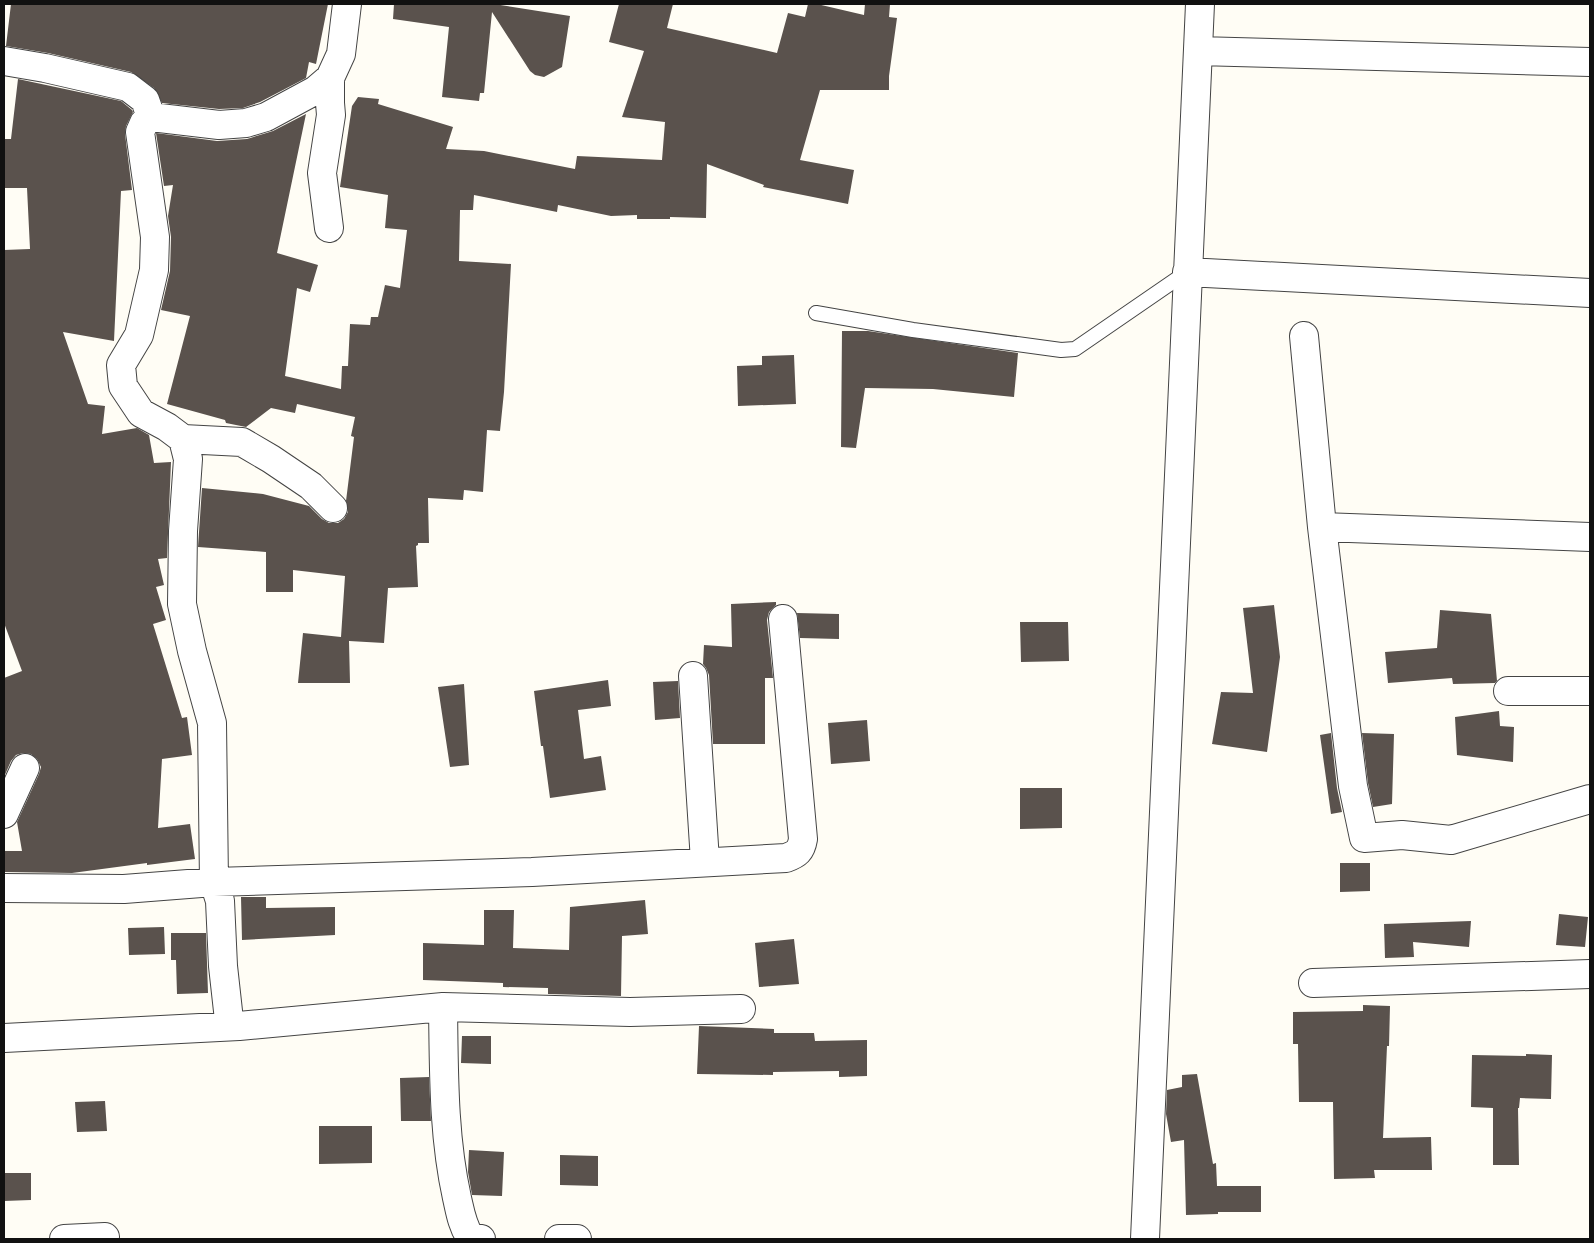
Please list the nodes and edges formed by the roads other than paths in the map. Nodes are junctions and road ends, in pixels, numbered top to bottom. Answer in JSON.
{"nodes":[{"id":1,"x":347,"y":4,"type":"edge"},
{"id":2,"x":1200,"y":4,"type":"edge"},
{"id":3,"x":1198,"y":51,"type":"junction"},
{"id":4,"x":4,"y":61,"type":"edge"},
{"id":5,"x":1590,"y":62,"type":"edge"},
{"id":6,"x":330,"y":78,"type":"junction"},
{"id":7,"x":151,"y":117,"type":"junction"},
{"id":8,"x":329,"y":228,"type":"dead end"},
{"id":9,"x":1188,"y":272,"type":"junction"},
{"id":10,"x":1590,"y":293,"type":"edge"},
{"id":11,"x":816,"y":313,"type":"dead end"},
{"id":12,"x":1304,"y":336,"type":"dead end"},
{"id":13,"x":183,"y":439,"type":"junction"},
{"id":14,"x":333,"y":508,"type":"dead end"},
{"id":15,"x":1322,"y":526,"type":"junction"},
{"id":16,"x":1590,"y":537,"type":"edge"},
{"id":17,"x":783,"y":619,"type":"dead end"},
{"id":18,"x":693,"y":676,"type":"dead end"},
{"id":19,"x":1590,"y":691,"type":"edge"},
{"id":20,"x":1508,"y":692,"type":"dead end"},
{"id":21,"x":25,"y":768,"type":"dead end"},
{"id":22,"x":1590,"y":799,"type":"edge"},
{"id":23,"x":4,"y":814,"type":"edge"},
{"id":24,"x":705,"y":861,"type":"junction"},
{"id":25,"x":214,"y":882,"type":"junction"},
{"id":26,"x":4,"y":888,"type":"edge"},
{"id":27,"x":1590,"y":974,"type":"edge"},
{"id":28,"x":1313,"y":983,"type":"dead end"},
{"id":29,"x":443,"y":1007,"type":"junction"},
{"id":30,"x":741,"y":1009,"type":"dead end"},
{"id":31,"x":233,"y":1026,"type":"junction"},
{"id":32,"x":4,"y":1038,"type":"edge"},
{"id":33,"x":105,"y":1237,"type":"dead end"},
{"id":34,"x":64,"y":1239,"type":"edge"},
{"id":35,"x":481,"y":1239,"type":"edge"},
{"id":36,"x":559,"y":1239,"type":"edge"},
{"id":37,"x":577,"y":1239,"type":"edge"},
{"id":38,"x":1145,"y":1239,"type":"edge"}],
"edges":[{"from":1,"to":6,"type":"street"},
{"from":2,"to":3,"type":"street"},
{"from":3,"to":5,"type":"street"},
{"from":3,"to":9,"type":"street"},
{"from":4,"to":7,"type":"street"},
{"from":6,"to":7,"type":"street"},
{"from":6,"to":8,"type":"street"},
{"from":7,"to":13,"type":"street"},
{"from":9,"to":10,"type":"street"},
{"from":9,"to":11,"type":"lane"},
{"from":9,"to":38,"type":"street"},
{"from":12,"to":15,"type":"street"},
{"from":13,"to":14,"type":"street"},
{"from":13,"to":25,"type":"street"},
{"from":15,"to":16,"type":"street"},
{"from":15,"to":22,"type":"street"},
{"from":17,"to":24,"type":"street"},
{"from":18,"to":24,"type":"street"},
{"from":19,"to":20,"type":"street"},
{"from":21,"to":23,"type":"street"},
{"from":24,"to":25,"type":"street"},
{"from":25,"to":26,"type":"street"},
{"from":25,"to":31,"type":"street"},
{"from":27,"to":28,"type":"street"},
{"from":29,"to":30,"type":"street"},
{"from":29,"to":31,"type":"street"},
{"from":29,"to":35,"type":"street"},
{"from":31,"to":32,"type":"street"},
{"from":33,"to":34,"type":"street"},
{"from":36,"to":37,"type":"street"}]}
